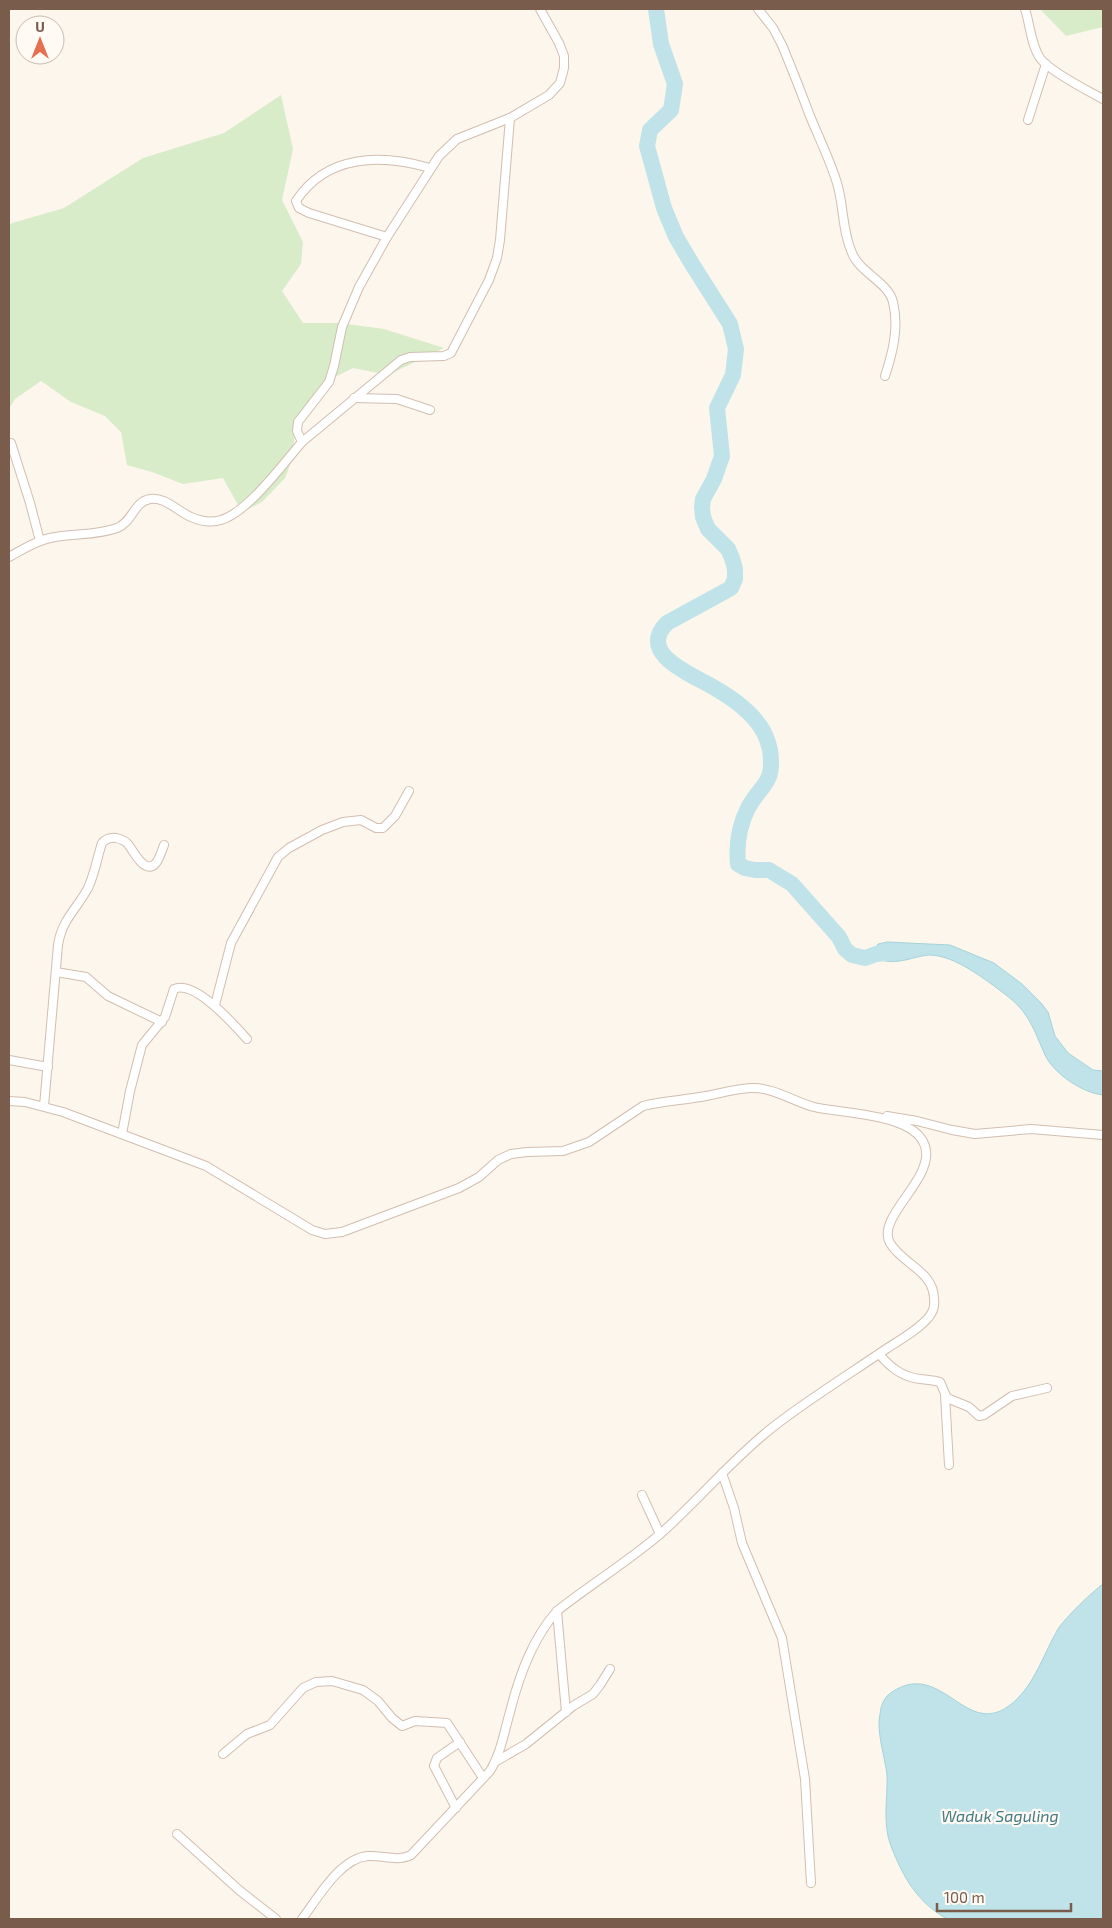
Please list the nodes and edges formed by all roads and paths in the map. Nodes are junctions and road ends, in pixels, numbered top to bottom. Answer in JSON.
{"nodes":[{"id":1,"x":540,"y":9,"type":"edge"},
{"id":2,"x":758,"y":9,"type":"edge"},
{"id":3,"x":1026,"y":9,"type":"edge"},
{"id":4,"x":1046,"y":64,"type":"junction"},
{"id":5,"x":1103,"y":99,"type":"edge"},
{"id":6,"x":510,"y":118,"type":"junction"},
{"id":7,"x":1028,"y":120,"type":"dead end"},
{"id":8,"x":430,"y":168,"type":"junction"},
{"id":9,"x":387,"y":237,"type":"junction"},
{"id":10,"x":885,"y":376,"type":"dead end"},
{"id":11,"x":354,"y":398,"type":"junction"},
{"id":12,"x":430,"y":410,"type":"dead end"},
{"id":13,"x":302,"y":442,"type":"junction"},
{"id":14,"x":11,"y":443,"type":"dead end"},
{"id":15,"x":40,"y":541,"type":"junction"},
{"id":16,"x":9,"y":557,"type":"edge"},
{"id":17,"x":409,"y":791,"type":"dead end"},
{"id":18,"x":164,"y":845,"type":"dead end"},
{"id":19,"x":56,"y":972,"type":"junction"},
{"id":20,"x":214,"y":1006,"type":"junction"},
{"id":21,"x":162,"y":1022,"type":"junction"},
{"id":22,"x":247,"y":1039,"type":"dead end"},
{"id":23,"x":9,"y":1060,"type":"edge"},
{"id":24,"x":48,"y":1067,"type":"junction"},
{"id":25,"x":9,"y":1101,"type":"edge"},
{"id":26,"x":44,"y":1106,"type":"junction"},
{"id":27,"x":875,"y":1116,"type":"junction"},
{"id":28,"x":122,"y":1134,"type":"junction"},
{"id":29,"x":1103,"y":1135,"type":"edge"},
{"id":30,"x":879,"y":1354,"type":"junction"},
{"id":31,"x":1047,"y":1388,"type":"dead end"},
{"id":32,"x":944,"y":1393,"type":"junction"},
{"id":33,"x":949,"y":1466,"type":"dead end"},
{"id":34,"x":722,"y":1473,"type":"junction"},
{"id":35,"x":642,"y":1495,"type":"dead end"},
{"id":36,"x":660,"y":1534,"type":"junction"},
{"id":37,"x":557,"y":1611,"type":"junction"},
{"id":38,"x":610,"y":1669,"type":"dead end"},
{"id":39,"x":566,"y":1712,"type":"junction"},
{"id":40,"x":460,"y":1742,"type":"junction"},
{"id":41,"x":223,"y":1754,"type":"dead end"},
{"id":42,"x":495,"y":1762,"type":"junction"},
{"id":43,"x":483,"y":1778,"type":"junction"},
{"id":44,"x":456,"y":1808,"type":"junction"},
{"id":45,"x":177,"y":1834,"type":"dead end"},
{"id":46,"x":811,"y":1883,"type":"dead end"},
{"id":47,"x":276,"y":1919,"type":"edge"},
{"id":48,"x":302,"y":1919,"type":"edge"}],
"edges":[{"from":1,"to":6,"type":"street"},
{"from":2,"to":10,"type":"street"},
{"from":3,"to":4,"type":"street"},
{"from":4,"to":5,"type":"street"},
{"from":4,"to":7,"type":"street"},
{"from":6,"to":8,"type":"street"},
{"from":6,"to":11,"type":"street"},
{"from":8,"to":9,"type":"street"},
{"from":8,"to":9,"type":"street"},
{"from":9,"to":13,"type":"street"},
{"from":11,"to":12,"type":"street"},
{"from":11,"to":13,"type":"street"},
{"from":13,"to":15,"type":"street"},
{"from":14,"to":15,"type":"street"},
{"from":15,"to":16,"type":"street"},
{"from":17,"to":20,"type":"street"},
{"from":18,"to":19,"type":"street"},
{"from":19,"to":21,"type":"street"},
{"from":19,"to":24,"type":"street"},
{"from":20,"to":21,"type":"street"},
{"from":20,"to":22,"type":"street"},
{"from":21,"to":28,"type":"street"},
{"from":23,"to":24,"type":"street"},
{"from":24,"to":26,"type":"street"},
{"from":25,"to":26,"type":"street"},
{"from":26,"to":28,"type":"street"},
{"from":27,"to":28,"type":"street"},
{"from":27,"to":29,"type":"street"},
{"from":27,"to":30,"type":"street"},
{"from":30,"to":32,"type":"street"},
{"from":30,"to":34,"type":"street"},
{"from":31,"to":32,"type":"street"},
{"from":32,"to":33,"type":"street"},
{"from":34,"to":36,"type":"street"},
{"from":34,"to":46,"type":"street"},
{"from":35,"to":36,"type":"street"},
{"from":36,"to":37,"type":"street"},
{"from":37,"to":39,"type":"street"},
{"from":37,"to":42,"type":"street"},
{"from":38,"to":39,"type":"street"},
{"from":39,"to":42,"type":"street"},
{"from":40,"to":41,"type":"street"},
{"from":40,"to":43,"type":"street"},
{"from":40,"to":44,"type":"street"},
{"from":42,"to":43,"type":"street"},
{"from":43,"to":44,"type":"street"},
{"from":44,"to":48,"type":"street"},
{"from":45,"to":47,"type":"street"}]}
